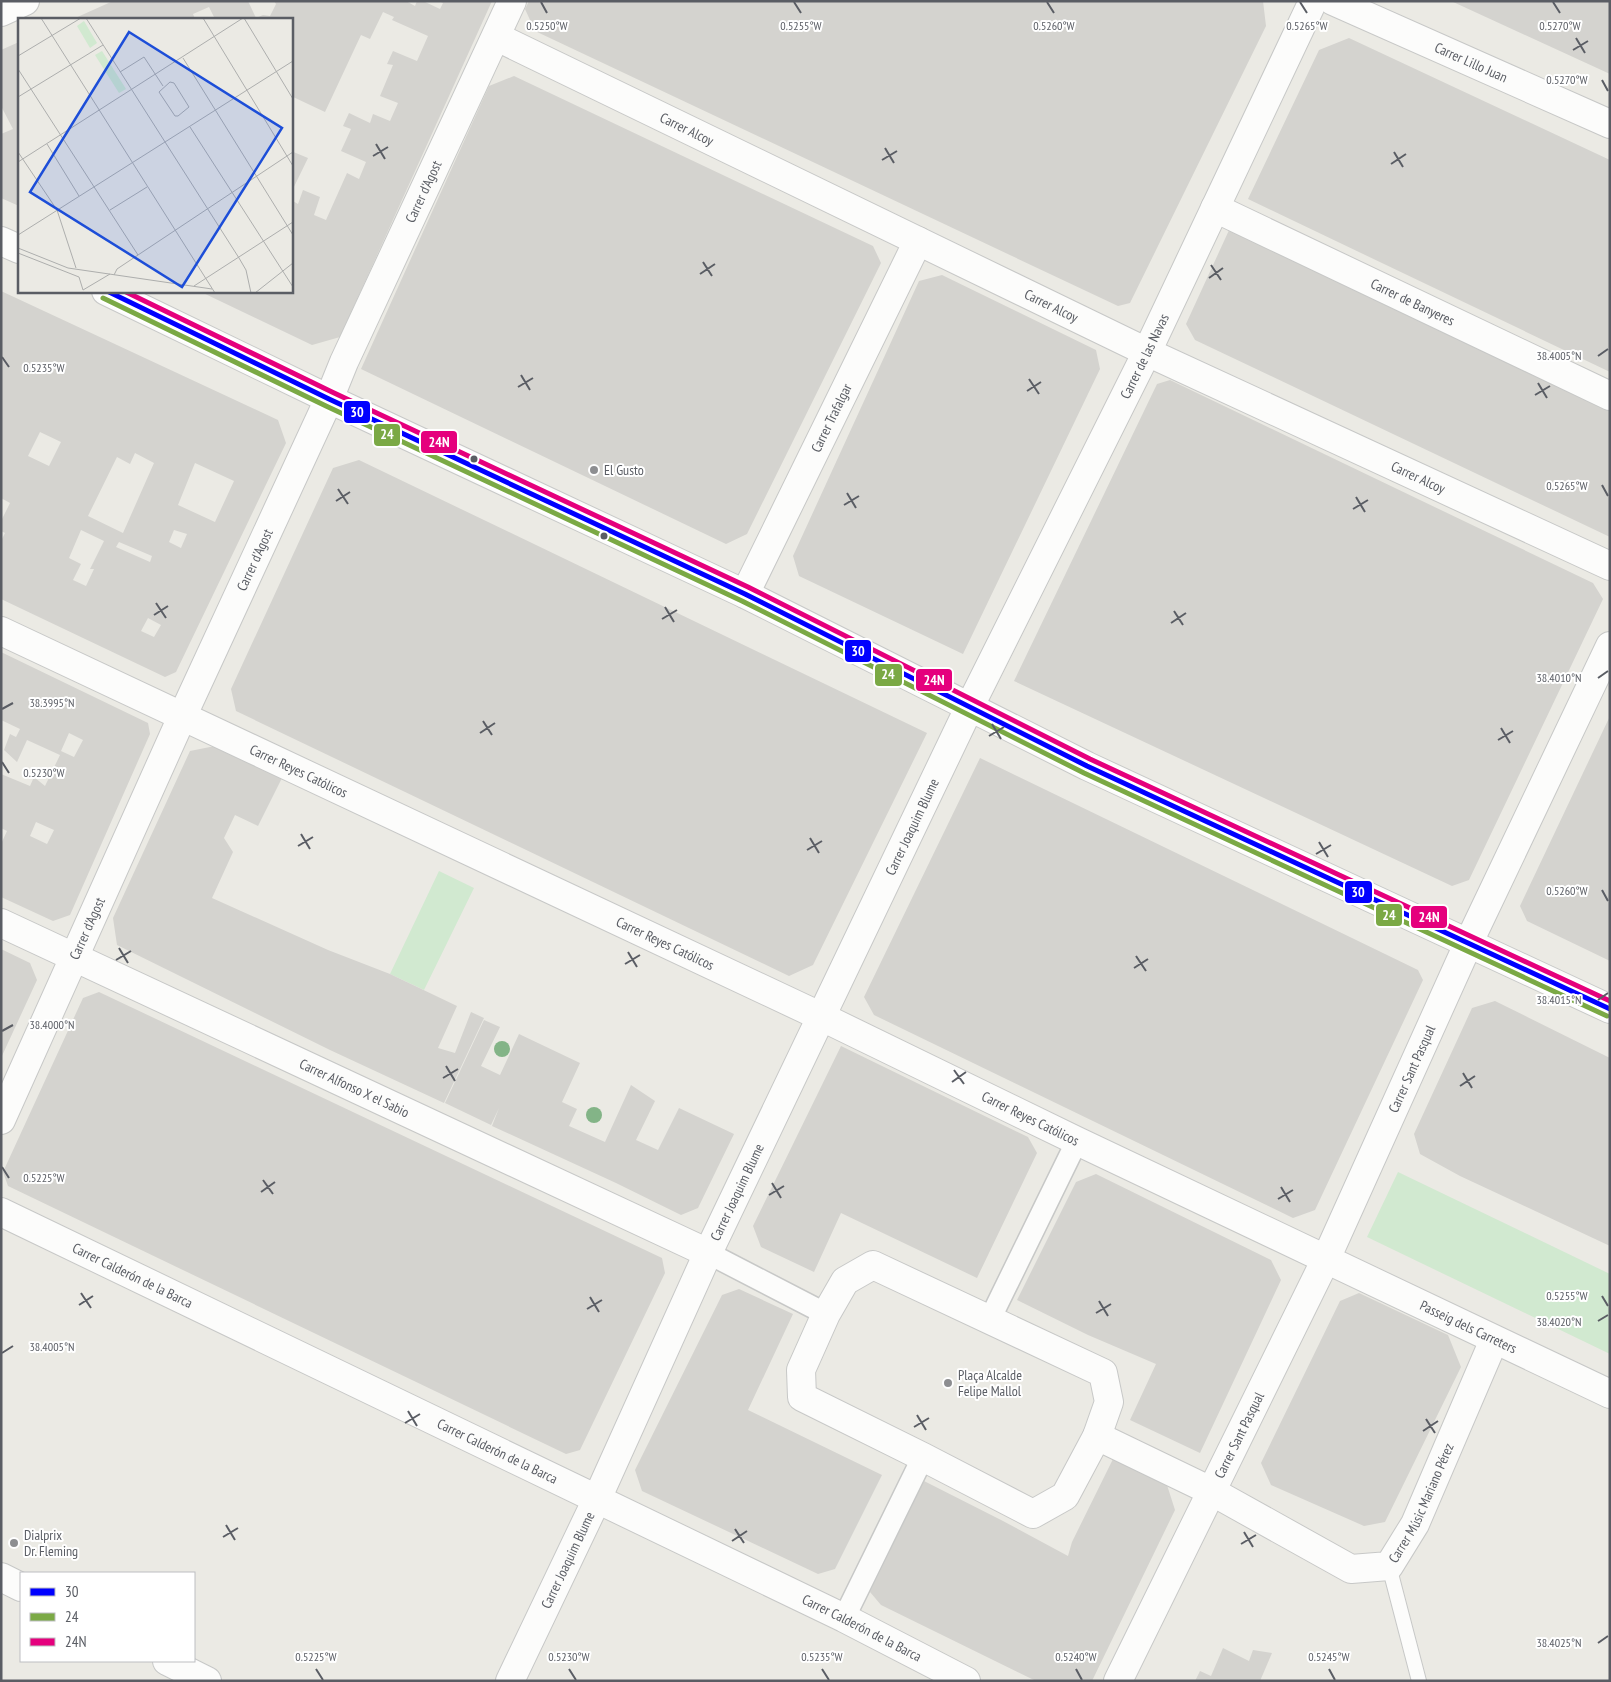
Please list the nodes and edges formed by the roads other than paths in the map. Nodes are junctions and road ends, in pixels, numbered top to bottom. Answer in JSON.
{"nodes":[{"id":1,"x":25,"y":1,"type":"edge"},
{"id":2,"x":512,"y":1,"type":"edge"},
{"id":3,"x":1313,"y":1,"type":"edge"},
{"id":4,"x":1333,"y":1,"type":"edge"},
{"id":5,"x":1,"y":12,"type":"edge"},
{"id":6,"x":497,"y":37,"type":"junction"},
{"id":7,"x":1610,"y":124,"type":"edge"},
{"id":8,"x":1215,"y":208,"type":"junction"},
{"id":9,"x":1,"y":241,"type":"edge"},
{"id":10,"x":918,"y":241,"type":"junction"},
{"id":11,"x":18,"y":249,"type":"edge"},
{"id":12,"x":108,"y":292,"type":"edge"},
{"id":13,"x":1147,"y":352,"type":"junction"},
{"id":14,"x":1610,"y":396,"type":"edge"},
{"id":15,"x":329,"y":399,"type":"junction"},
{"id":16,"x":1610,"y":566,"type":"edge"},
{"id":17,"x":745,"y":594,"type":"junction"},
{"id":18,"x":1,"y":631,"type":"edge"},
{"id":19,"x":1610,"y":646,"type":"edge"},
{"id":20,"x":969,"y":708,"type":"junction"},
{"id":21,"x":182,"y":718,"type":"junction"},
{"id":22,"x":1,"y":923,"type":"edge"},
{"id":23,"x":1469,"y":942,"type":"junction"},
{"id":24,"x":74,"y":957,"type":"junction"},
{"id":25,"x":1610,"y":1009,"type":"edge"},
{"id":26,"x":822,"y":1017,"type":"junction"},
{"id":27,"x":1,"y":1120,"type":"edge"},
{"id":28,"x":1077,"y":1141,"type":"junction"},
{"id":29,"x":1,"y":1212,"type":"edge"},
{"id":30,"x":708,"y":1253,"type":"junction"},
{"id":31,"x":1326,"y":1259,"type":"junction"},
{"id":32,"x":826,"y":1314,"type":"junction"},
{"id":33,"x":990,"y":1319,"type":"junction"},
{"id":34,"x":1494,"y":1340,"type":"junction"},
{"id":35,"x":1610,"y":1394,"type":"edge"},
{"id":36,"x":1097,"y":1436,"type":"junction"},
{"id":37,"x":923,"y":1457,"type":"junction"},
{"id":38,"x":1211,"y":1491,"type":"junction"},
{"id":39,"x":597,"y":1499,"type":"junction"},
{"id":40,"x":1388,"y":1566,"type":"junction"},
{"id":41,"x":1,"y":1577,"type":"edge"},
{"id":42,"x":20,"y":1587,"type":"edge"},
{"id":43,"x":844,"y":1618,"type":"junction"},
{"id":44,"x":169,"y":1662,"type":"edge"},
{"id":45,"x":207,"y":1681,"type":"edge"},
{"id":46,"x":510,"y":1681,"type":"edge"},
{"id":47,"x":966,"y":1681,"type":"edge"},
{"id":48,"x":1118,"y":1681,"type":"edge"},
{"id":49,"x":1419,"y":1681,"type":"edge"}],
"edges":[{"from":1,"to":5,"type":"street"},
{"from":2,"to":6,"type":"street","name":"Carrer d'Agost"},
{"from":3,"to":8,"type":"street","name":"Carrer de las Navas"},
{"from":4,"to":7,"type":"street","name":"Carrer Lillo Juan"},
{"from":6,"to":10,"type":"street","name":"Carrer Alcoy"},
{"from":6,"to":15,"type":"street","name":"Carrer d'Agost"},
{"from":8,"to":13,"type":"street","name":"Carrer de las Navas"},
{"from":8,"to":14,"type":"street","name":"Carrer de Banyeres"},
{"from":9,"to":11,"type":"street"},
{"from":10,"to":13,"type":"street","name":"Carrer Alcoy"},
{"from":10,"to":17,"type":"street","name":"Carrer Trafalgar"},
{"from":12,"to":15,"type":"street"},
{"from":13,"to":16,"type":"street","name":"Carrer Alcoy"},
{"from":13,"to":20,"type":"street","name":"Carrer de las Navas"},
{"from":15,"to":17,"type":"street"},
{"from":15,"to":21,"type":"street","name":"Carrer d'Agost"},
{"from":17,"to":20,"type":"street"},
{"from":18,"to":21,"type":"street","name":"Carrer Reyes Católicos"},
{"from":19,"to":23,"type":"street","name":"Carrer Sant Pasqual"},
{"from":20,"to":23,"type":"street"},
{"from":20,"to":26,"type":"street","name":"Carrer Joaquim Blume"},
{"from":21,"to":24,"type":"street","name":"Carrer d'Agost"},
{"from":21,"to":26,"type":"street","name":"Carrer Reyes Católicos"},
{"from":22,"to":24,"type":"street","name":"Carrer Alfonso X el Sabio"},
{"from":23,"to":25,"type":"street"},
{"from":23,"to":31,"type":"street","name":"Carrer Sant Pasqual"},
{"from":24,"to":27,"type":"street","name":"Carrer d'Agost"},
{"from":24,"to":30,"type":"street","name":"Carrer Alfonso X el Sabio"},
{"from":26,"to":28,"type":"street","name":"Carrer Reyes Católicos"},
{"from":26,"to":30,"type":"street","name":"Carrer Joaquim Blume"},
{"from":28,"to":31,"type":"street","name":"Carrer Reyes Católicos"},
{"from":28,"to":33,"type":"street"},
{"from":29,"to":39,"type":"street","name":"Carrer Calderón de la Barca"},
{"from":30,"to":32,"type":"street"},
{"from":30,"to":39,"type":"street","name":"Carrer Joaquim Blume"},
{"from":31,"to":34,"type":"street","name":"Passeig dels Carreters"},
{"from":31,"to":38,"type":"street","name":"Carrer Sant Pasqual"},
{"from":32,"to":33,"type":"street"},
{"from":32,"to":37,"type":"street"},
{"from":33,"to":36,"type":"street"},
{"from":34,"to":35,"type":"street","name":"Passeig dels Carreters"},
{"from":34,"to":40,"type":"street","name":"Carrer Músic Mariano Pérez"},
{"from":36,"to":37,"type":"street"},
{"from":36,"to":38,"type":"street","name":"Carrer Sant Pasqual"},
{"from":37,"to":43,"type":"street"},
{"from":38,"to":40,"type":"street","name":"Carrer Músic Mariano Pérez"},
{"from":38,"to":48,"type":"street","name":"Carrer Sant Pasqual"},
{"from":39,"to":43,"type":"street","name":"Carrer Calderón de la Barca"},
{"from":39,"to":46,"type":"street","name":"Carrer Joaquim Blume"},
{"from":40,"to":49,"type":"lane"},
{"from":41,"to":42,"type":"street"},
{"from":43,"to":47,"type":"street","name":"Carrer Calderón de la Barca"},
{"from":44,"to":45,"type":"street"}]}
